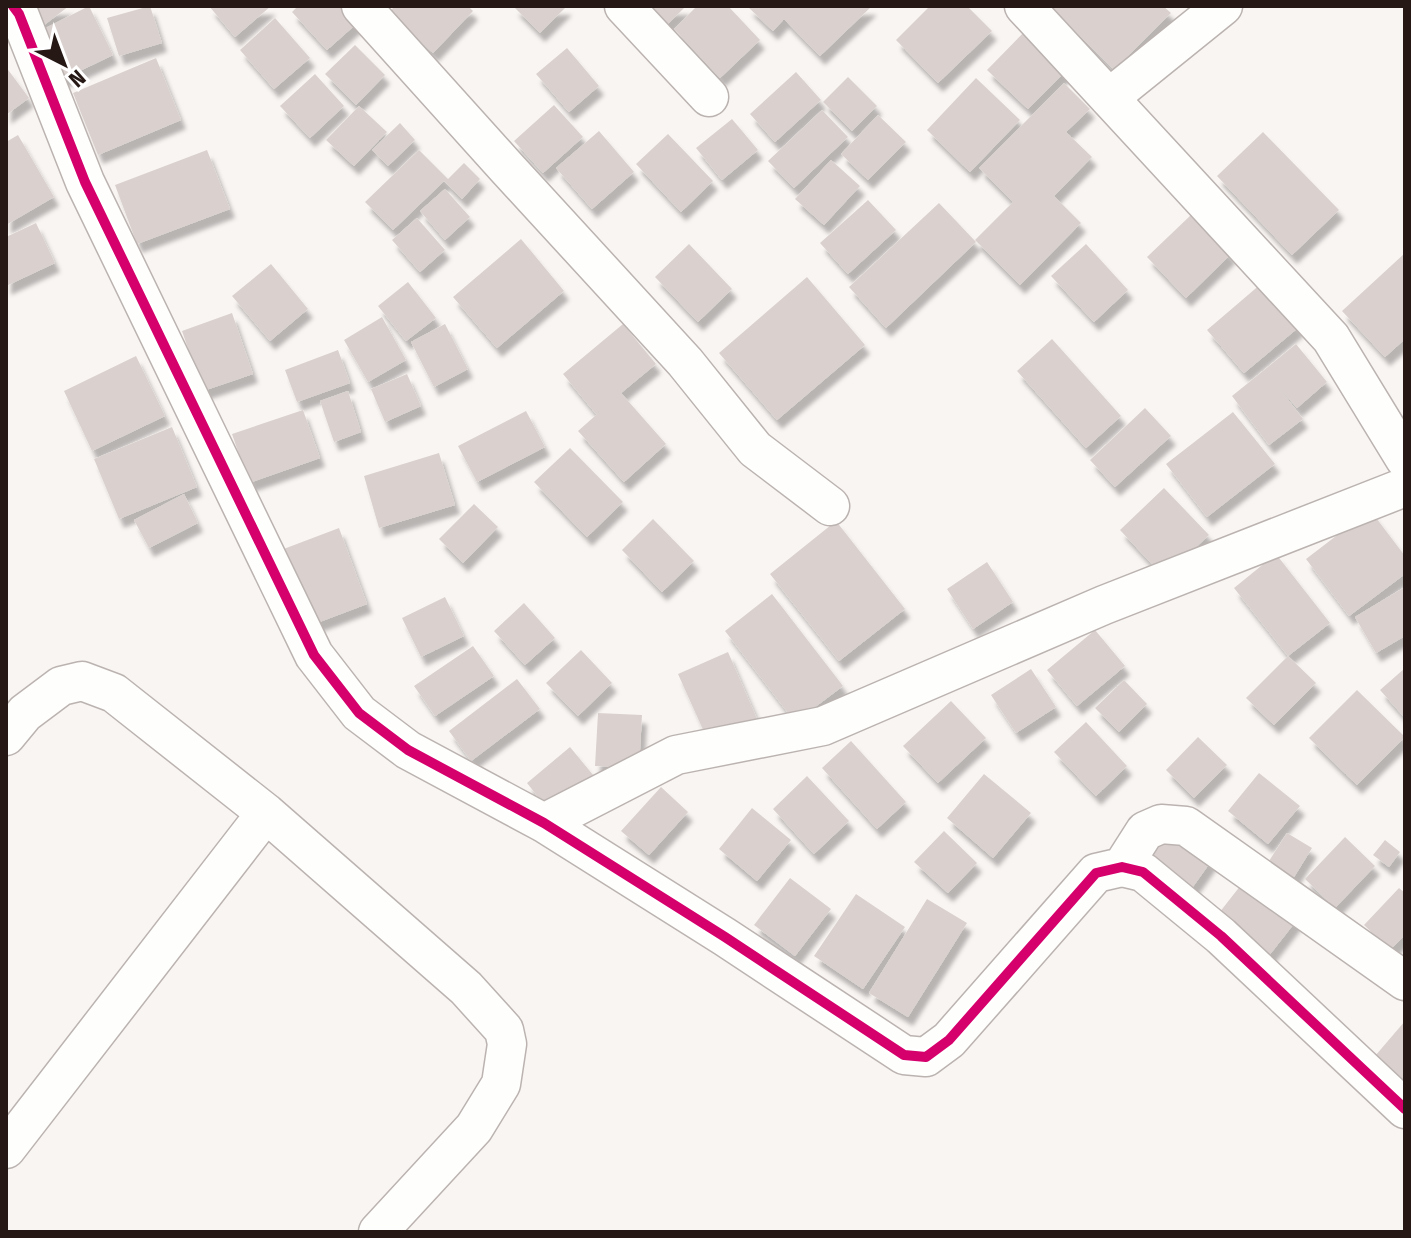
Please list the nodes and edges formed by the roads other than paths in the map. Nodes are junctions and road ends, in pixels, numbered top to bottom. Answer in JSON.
{"nodes":[{"id":1,"x":13,"y":6,"type":"edge"},
{"id":2,"x":361,"y":6,"type":"edge"},
{"id":3,"x":624,"y":6,"type":"edge"},
{"id":4,"x":1024,"y":6,"type":"edge"},
{"id":5,"x":1223,"y":6,"type":"edge"},
{"id":6,"x":709,"y":97,"type":"dead end"},
{"id":7,"x":1109,"y":98,"type":"junction"},
{"id":8,"x":1405,"y":459,"type":"edge"},
{"id":9,"x":1405,"y":487,"type":"edge"},
{"id":10,"x":830,"y":506,"type":"dead end"},
{"id":11,"x":6,"y":736,"type":"edge"},
{"id":12,"x":266,"y":813,"type":"junction"},
{"id":13,"x":544,"y":823,"type":"junction"},
{"id":14,"x":1122,"y":867,"type":"junction"},
{"id":15,"x":1405,"y":981,"type":"edge"},
{"id":16,"x":1405,"y":1109,"type":"edge"},
{"id":17,"x":6,"y":1149,"type":"edge"},
{"id":18,"x":378,"y":1232,"type":"edge"}],
"edges":[{"from":1,"to":13,"type":"street"},
{"from":2,"to":10,"type":"street"},
{"from":3,"to":6,"type":"street"},
{"from":4,"to":7,"type":"street"},
{"from":5,"to":7,"type":"street"},
{"from":7,"to":8,"type":"street"},
{"from":9,"to":13,"type":"street"},
{"from":11,"to":12,"type":"street"},
{"from":12,"to":17,"type":"street"},
{"from":12,"to":18,"type":"street"},
{"from":13,"to":14,"type":"street"},
{"from":14,"to":15,"type":"street"},
{"from":14,"to":16,"type":"street"}]}
